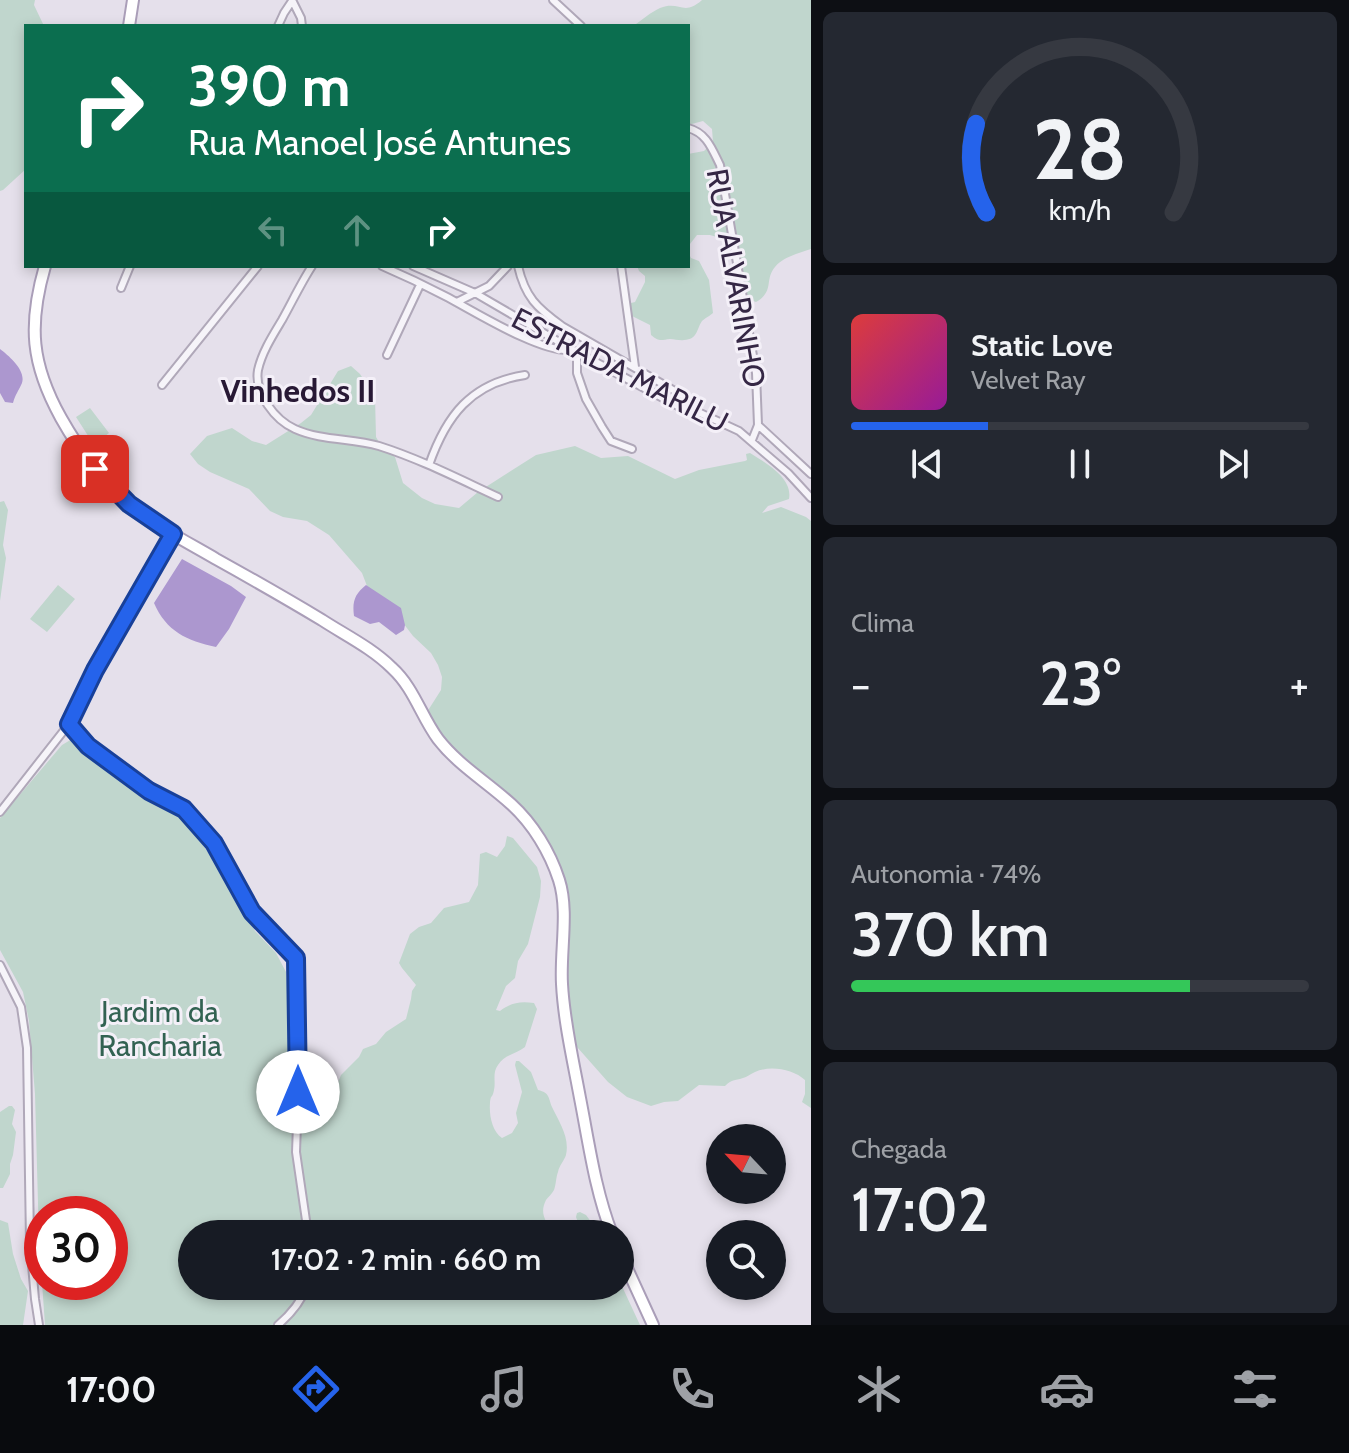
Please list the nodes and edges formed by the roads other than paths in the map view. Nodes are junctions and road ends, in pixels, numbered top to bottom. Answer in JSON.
{"nodes":[{"id":1,"x":133,"y":0,"type":"edge"},
{"id":2,"x":553,"y":0,"type":"edge"},
{"id":3,"x":292,"y":1,"type":"edge"},
{"id":4,"x":129,"y":24,"type":"edge"},
{"id":5,"x":279,"y":24,"type":"edge"},
{"id":6,"x":302,"y":24,"type":"edge"},
{"id":7,"x":579,"y":24,"type":"edge"},
{"id":8,"x":690,"y":129,"type":"edge"},
{"id":9,"x":45,"y":268,"type":"edge"},
{"id":10,"x":129,"y":268,"type":"edge"},
{"id":11,"x":256,"y":268,"type":"edge"},
{"id":12,"x":311,"y":268,"type":"edge"},
{"id":13,"x":386,"y":268,"type":"edge"},
{"id":14,"x":418,"y":268,"type":"edge"},
{"id":15,"x":506,"y":268,"type":"edge"},
{"id":16,"x":519,"y":268,"type":"edge"},
{"id":17,"x":621,"y":268,"type":"edge"},
{"id":18,"x":420,"y":285,"type":"junction"},
{"id":19,"x":121,"y":288,"type":"dead end"},
{"id":20,"x":475,"y":293,"type":"junction"},
{"id":21,"x":457,"y":302,"type":"junction"},
{"id":22,"x":575,"y":351,"type":"junction"},
{"id":23,"x":387,"y":355,"type":"dead end"},
{"id":24,"x":635,"y":367,"type":"junction"},
{"id":25,"x":525,"y":375,"type":"dead end"},
{"id":26,"x":162,"y":385,"type":"dead end"},
{"id":27,"x":698,"y":412,"type":"junction"},
{"id":28,"x":758,"y":425,"type":"junction"},
{"id":29,"x":752,"y":440,"type":"junction"},
{"id":30,"x":632,"y":449,"type":"dead end"},
{"id":31,"x":429,"y":465,"type":"junction"},
{"id":32,"x":811,"y":474,"type":"edge"},
{"id":33,"x":498,"y":497,"type":"dead end"},
{"id":34,"x":811,"y":498,"type":"edge"},
{"id":35,"x":173,"y":534,"type":"junction"},
{"id":36,"x":69,"y":724,"type":"junction"},
{"id":37,"x":0,"y":812,"type":"edge"},
{"id":38,"x":0,"y":965,"type":"edge"},
{"id":39,"x":306,"y":1220,"type":"edge"},
{"id":40,"x":608,"y":1220,"type":"edge"},
{"id":41,"x":634,"y":1284,"type":"edge"},
{"id":42,"x":301,"y":1300,"type":"edge"},
{"id":43,"x":39,"y":1325,"type":"edge"},
{"id":44,"x":278,"y":1325,"type":"edge"},
{"id":45,"x":653,"y":1325,"type":"edge"}],
"edges":[{"from":1,"to":4,"type":"main road"},
{"from":2,"to":7,"type":"street"},
{"from":3,"to":5,"type":"street"},
{"from":3,"to":6,"type":"street"},
{"from":8,"to":28,"type":"street","name":"RUA ALVARINHO"},
{"from":9,"to":35,"type":"main road"},
{"from":10,"to":19,"type":"street"},
{"from":11,"to":26,"type":"street"},
{"from":12,"to":31,"type":"street"},
{"from":13,"to":18,"type":"street"},
{"from":14,"to":20,"type":"street","name":"ESTRADA MARILU"},
{"from":15,"to":20,"type":"street"},
{"from":16,"to":24,"type":"street"},
{"from":17,"to":24,"type":"street"},
{"from":18,"to":21,"type":"street"},
{"from":18,"to":23,"type":"street"},
{"from":20,"to":21,"type":"street"},
{"from":20,"to":22,"type":"street","name":"ESTRADA MARILU"},
{"from":21,"to":22,"type":"street"},
{"from":22,"to":27,"type":"street","name":"ESTRADA MARILU"},
{"from":22,"to":30,"type":"street"},
{"from":24,"to":27,"type":"street"},
{"from":25,"to":31,"type":"street"},
{"from":27,"to":29,"type":"street","name":"ESTRADA MARILU"},
{"from":28,"to":29,"type":"street","name":"RUA ALVARINHO"},
{"from":28,"to":32,"type":"street"},
{"from":29,"to":34,"type":"street","name":"ESTRADA MARILU"},
{"from":31,"to":33,"type":"street"},
{"from":35,"to":36,"type":"street"},
{"from":35,"to":40,"type":"main road"},
{"from":36,"to":37,"type":"street"},
{"from":36,"to":39,"type":"street"},
{"from":38,"to":43,"type":"street"},
{"from":41,"to":45,"type":"main road"},
{"from":42,"to":44,"type":"street"}]}
